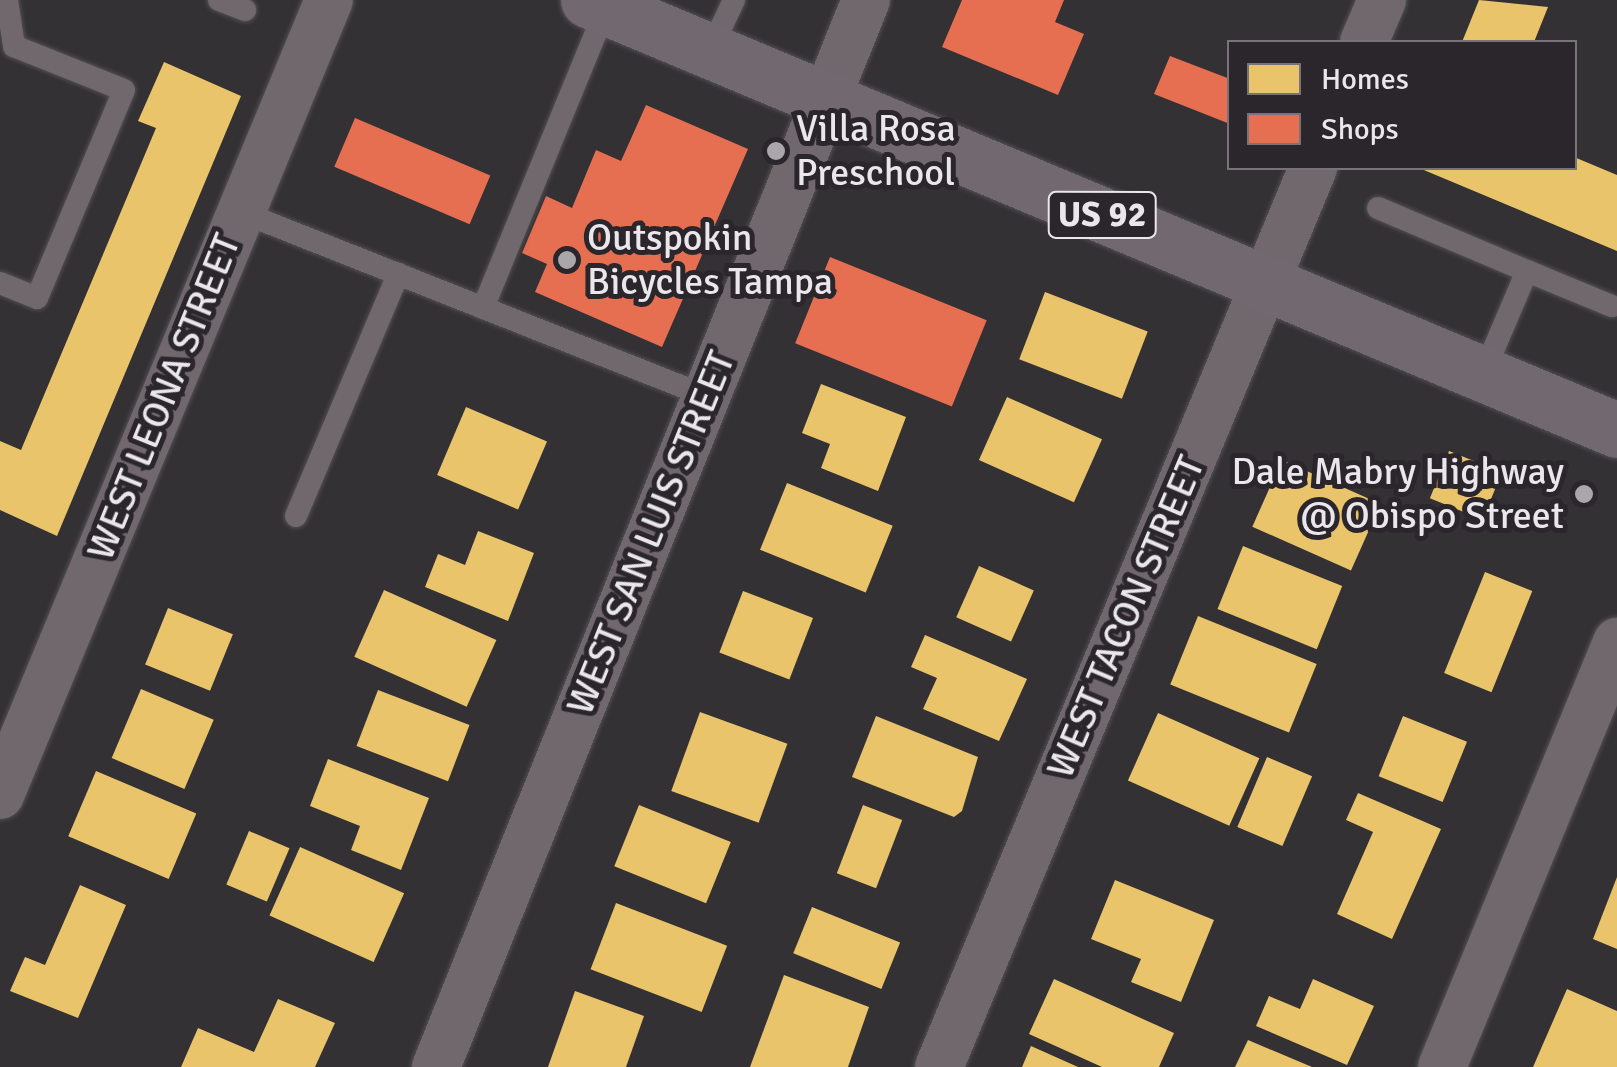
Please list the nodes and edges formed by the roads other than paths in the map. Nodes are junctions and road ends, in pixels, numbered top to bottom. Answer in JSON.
{"nodes":[{"id":1,"x":7,"y":0,"type":"edge"},
{"id":2,"x":219,"y":0,"type":"edge"},
{"id":3,"x":328,"y":0,"type":"edge"},
{"id":4,"x":734,"y":0,"type":"edge"},
{"id":5,"x":866,"y":0,"type":"edge"},
{"id":6,"x":1382,"y":0,"type":"edge"},
{"id":7,"x":597,"y":4,"type":"edge"},
{"id":8,"x":245,"y":10,"type":"dead end"},
{"id":9,"x":1365,"y":40,"type":"edge"},
{"id":10,"x":7,"y":50,"type":"edge"},
{"id":11,"x":710,"y":51,"type":"junction"},
{"id":12,"x":825,"y":100,"type":"junction"},
{"id":13,"x":1312,"y":170,"type":"edge"},
{"id":14,"x":1378,"y":208,"type":"dead end"},
{"id":15,"x":241,"y":212,"type":"junction"},
{"id":16,"x":1527,"y":270,"type":"junction"},
{"id":17,"x":398,"y":274,"type":"junction"},
{"id":18,"x":1266,"y":282,"type":"junction"},
{"id":19,"x":0,"y":283,"type":"edge"},
{"id":20,"x":1612,"y":306,"type":"dead end"},
{"id":21,"x":483,"y":308,"type":"junction"},
{"id":22,"x":1483,"y":374,"type":"junction"},
{"id":23,"x":706,"y":396,"type":"junction"},
{"id":24,"x":1617,"y":430,"type":"edge"},
{"id":25,"x":296,"y":516,"type":"dead end"},
{"id":26,"x":1617,"y":642,"type":"edge"},
{"id":27,"x":0,"y":795,"type":"edge"},
{"id":28,"x":436,"y":1067,"type":"edge"},
{"id":29,"x":938,"y":1067,"type":"edge"},
{"id":30,"x":1442,"y":1067,"type":"edge"}],
"edges":[{"from":1,"to":10,"type":"lane"},
{"from":2,"to":8,"type":"lane"},
{"from":3,"to":15,"type":"street","name":"WEST LEONA STREET"},
{"from":4,"to":11,"type":"lane"},
{"from":5,"to":12,"type":"street","name":"WEST SAN LUIS STREET"},
{"from":6,"to":9,"type":"street"},
{"from":7,"to":11,"type":"main road","number":"US 92"},
{"from":7,"to":21,"type":"lane"},
{"from":10,"to":19,"type":"lane"},
{"from":11,"to":12,"type":"main road","number":"US 92"},
{"from":12,"to":18,"type":"main road","number":"US 92"},
{"from":12,"to":23,"type":"street","name":"WEST SAN LUIS STREET"},
{"from":13,"to":18,"type":"street","name":"WEST TACON STREET"},
{"from":14,"to":16,"type":"lane"},
{"from":15,"to":17,"type":"lane"},
{"from":15,"to":27,"type":"street","name":"WEST LEONA STREET"},
{"from":16,"to":20,"type":"lane"},
{"from":16,"to":22,"type":"lane"},
{"from":17,"to":21,"type":"lane"},
{"from":17,"to":25,"type":"lane"},
{"from":18,"to":22,"type":"main road","number":"US 92"},
{"from":18,"to":29,"type":"street","name":"WEST TACON STREET"},
{"from":21,"to":23,"type":"lane"},
{"from":22,"to":24,"type":"main road","number":"US 92"},
{"from":23,"to":28,"type":"street","name":"WEST SAN LUIS STREET"},
{"from":26,"to":30,"type":"street"}]}
